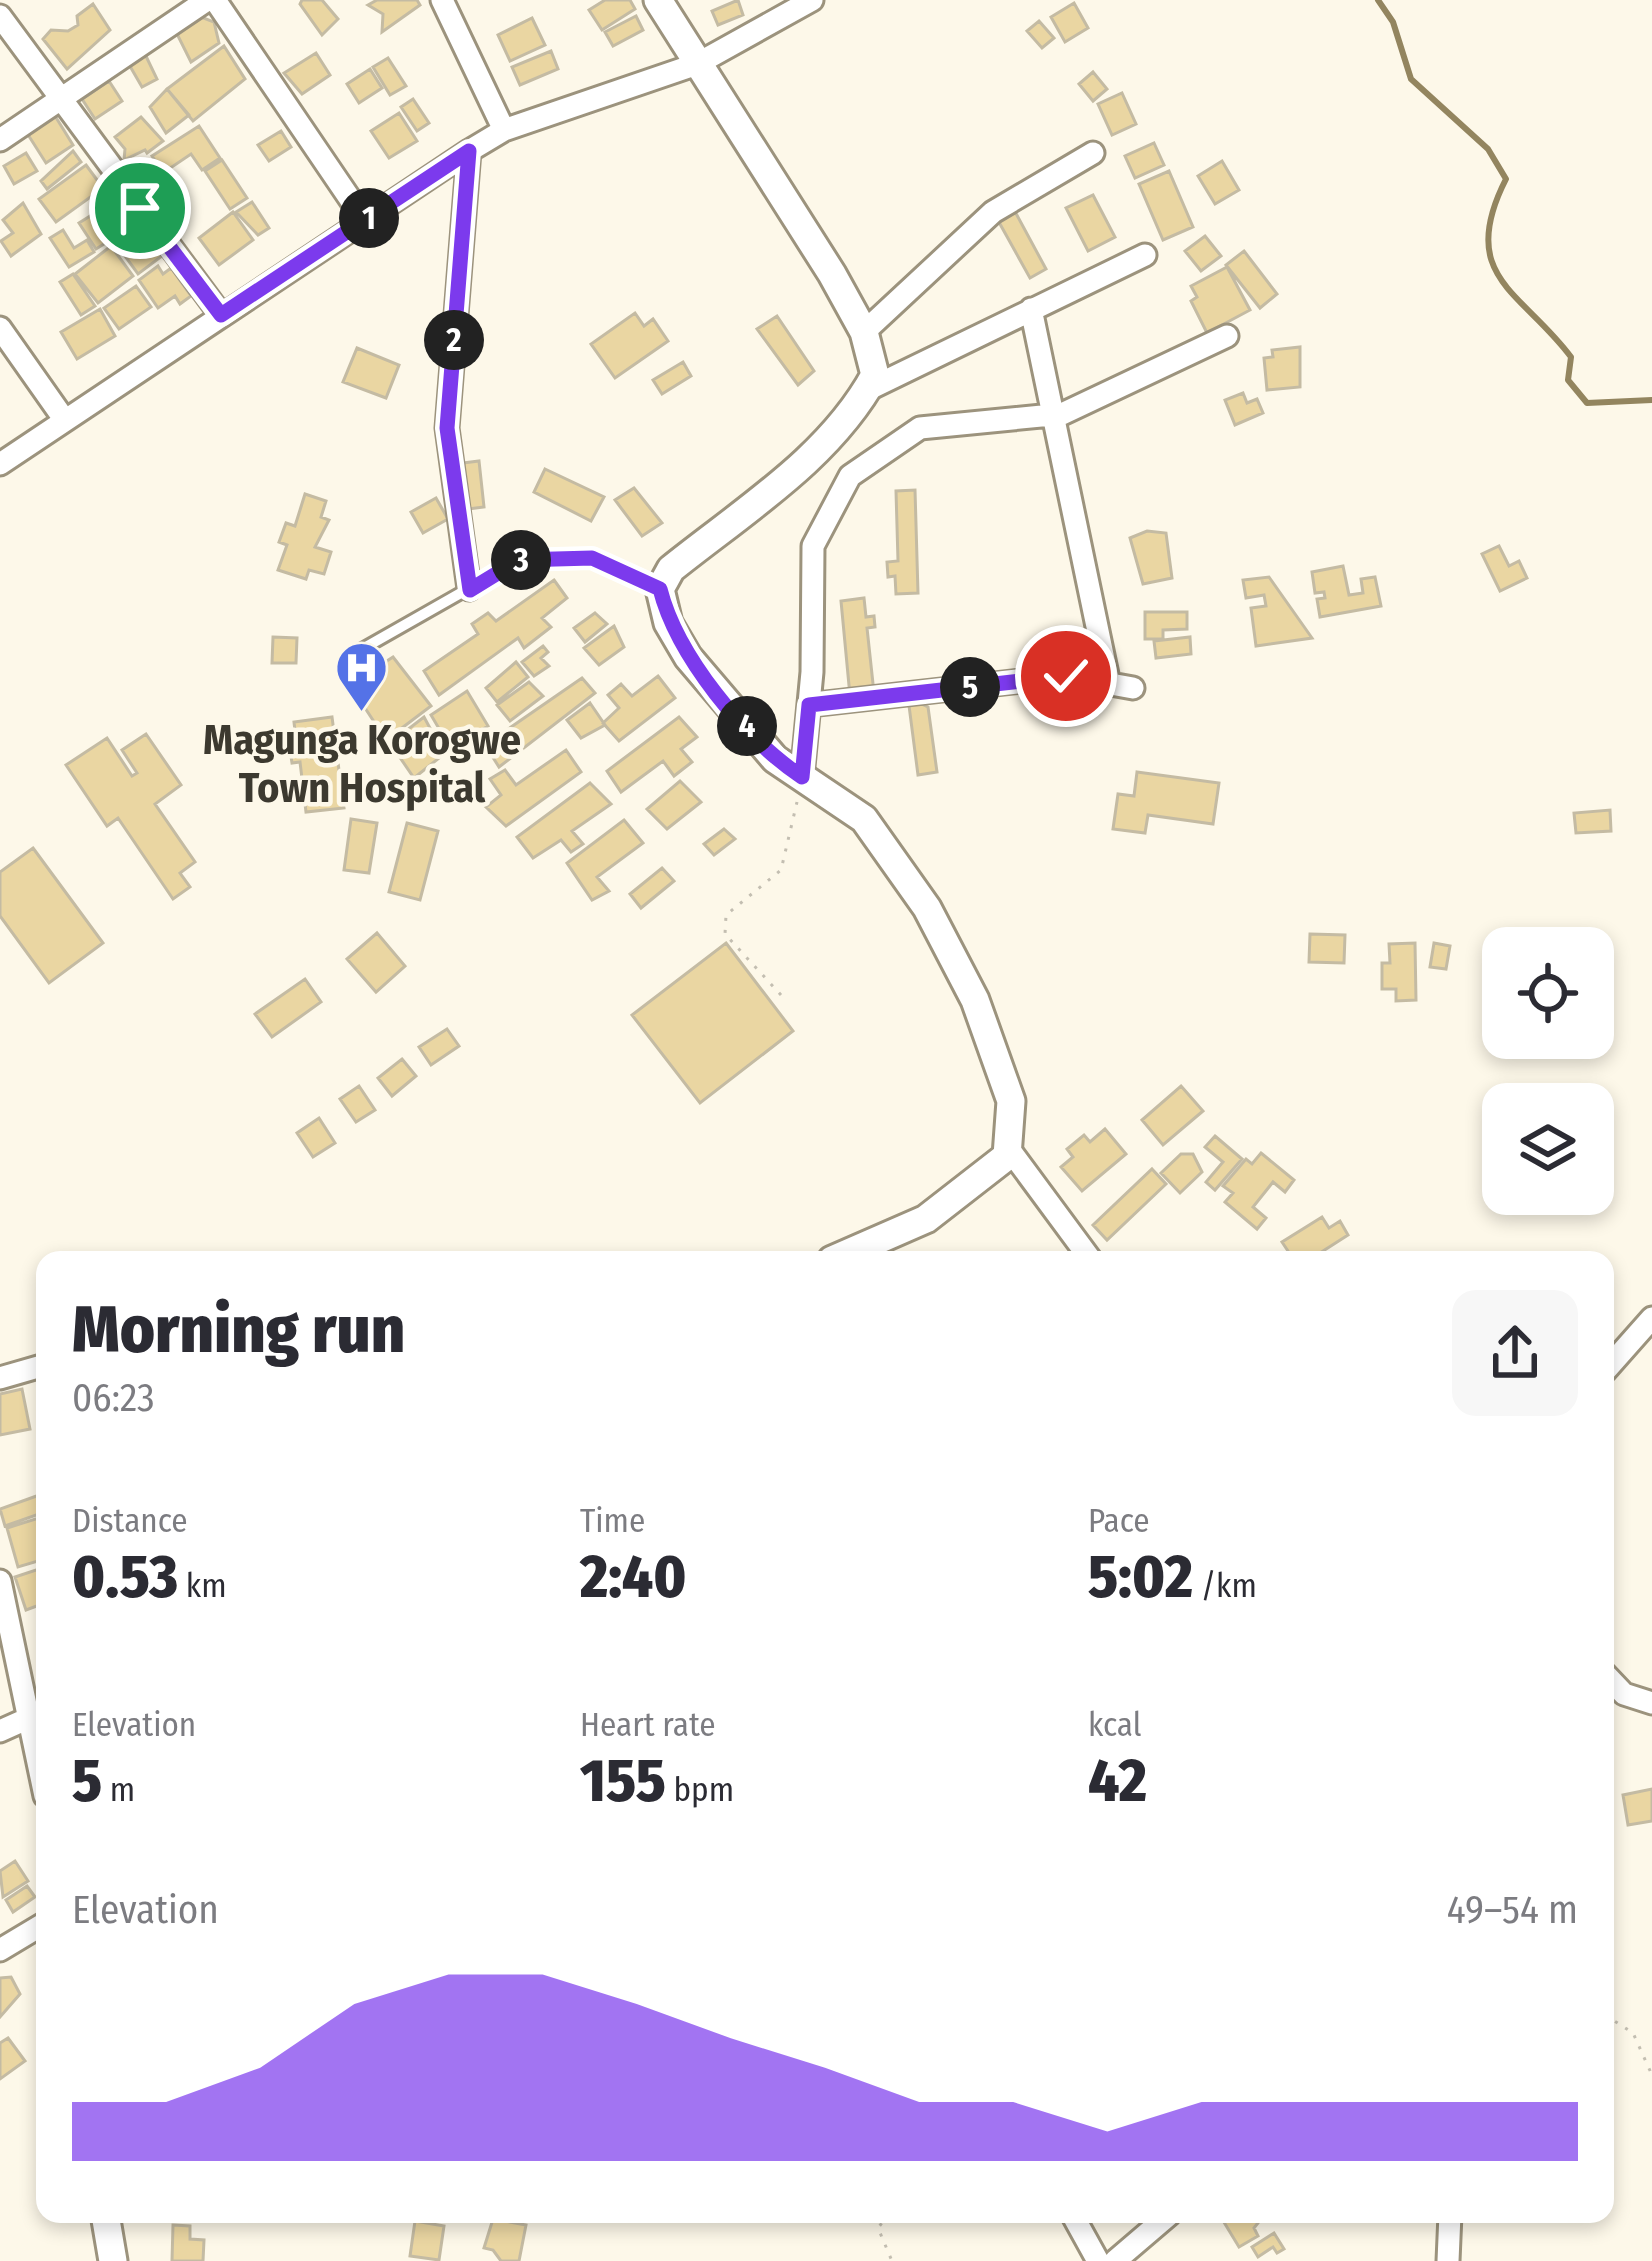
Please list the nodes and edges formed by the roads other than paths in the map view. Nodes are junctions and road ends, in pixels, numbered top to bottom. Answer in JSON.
{"nodes":[{"id":1,"x":211,"y":0,"type":"edge"},
{"id":2,"x":442,"y":0,"type":"edge"},
{"id":3,"x":658,"y":0,"type":"edge"},
{"id":4,"x":812,"y":0,"type":"edge"},
{"id":5,"x":0,"y":16,"type":"edge"},
{"id":6,"x":697,"y":64,"type":"junction"},
{"id":7,"x":60,"y":101,"type":"junction"},
{"id":8,"x":504,"y":130,"type":"junction"},
{"id":9,"x":0,"y":140,"type":"edge"},
{"id":10,"x":469,"y":151,"type":"junction"},
{"id":11,"x":1093,"y":153,"type":"dead end"},
{"id":12,"x":365,"y":221,"type":"junction"},
{"id":13,"x":1145,"y":255,"type":"dead end"},
{"id":14,"x":1031,"y":309,"type":"junction"},
{"id":15,"x":221,"y":315,"type":"junction"},
{"id":16,"x":0,"y":328,"type":"edge"},
{"id":17,"x":864,"y":332,"type":"junction"},
{"id":18,"x":1227,"y":336,"type":"dead end"},
{"id":19,"x":867,"y":390,"type":"junction"},
{"id":20,"x":1054,"y":414,"type":"junction"},
{"id":21,"x":64,"y":419,"type":"junction"},
{"id":22,"x":0,"y":464,"type":"edge"},
{"id":23,"x":660,"y":589,"type":"junction"},
{"id":24,"x":470,"y":590,"type":"junction"},
{"id":25,"x":357,"y":652,"type":"dead end"},
{"id":26,"x":1109,"y":684,"type":"junction"},
{"id":27,"x":1133,"y":688,"type":"dead end"},
{"id":28,"x":809,"y":705,"type":"junction"},
{"id":29,"x":802,"y":777,"type":"junction"},
{"id":30,"x":1007,"y":1156,"type":"junction"},
{"id":31,"x":853,"y":1251,"type":"edge"},
{"id":32,"x":1083,"y":1251,"type":"edge"},
{"id":33,"x":1652,"y":1318,"type":"edge"},
{"id":34,"x":1614,"y":1362,"type":"edge"},
{"id":35,"x":36,"y":1368,"type":"edge"},
{"id":36,"x":0,"y":1378,"type":"edge"},
{"id":37,"x":0,"y":1581,"type":"edge"},
{"id":38,"x":1614,"y":1683,"type":"edge"},
{"id":39,"x":1652,"y":1703,"type":"edge"},
{"id":40,"x":29,"y":1718,"type":"junction"},
{"id":41,"x":0,"y":1731,"type":"edge"},
{"id":42,"x":36,"y":1752,"type":"edge"},
{"id":43,"x":36,"y":1928,"type":"edge"},
{"id":44,"x":0,"y":1950,"type":"edge"},
{"id":45,"x":106,"y":2223,"type":"edge"},
{"id":46,"x":1077,"y":2223,"type":"edge"},
{"id":47,"x":1159,"y":2223,"type":"edge"},
{"id":48,"x":1450,"y":2223,"type":"edge"},
{"id":49,"x":112,"y":2261,"type":"edge"},
{"id":50,"x":1098,"y":2261,"type":"edge"},
{"id":51,"x":1115,"y":2261,"type":"edge"},
{"id":52,"x":1448,"y":2261,"type":"edge"}],
"edges":[{"from":1,"to":7,"type":"street"},
{"from":1,"to":12,"type":"street"},
{"from":2,"to":8,"type":"street"},
{"from":3,"to":6,"type":"street"},
{"from":4,"to":6,"type":"street"},
{"from":5,"to":7,"type":"street"},
{"from":6,"to":8,"type":"street"},
{"from":6,"to":17,"type":"street"},
{"from":7,"to":9,"type":"street"},
{"from":7,"to":15,"type":"street"},
{"from":8,"to":10,"type":"street"},
{"from":10,"to":12,"type":"street"},
{"from":10,"to":24,"type":"street"},
{"from":11,"to":17,"type":"street"},
{"from":12,"to":15,"type":"street"},
{"from":13,"to":14,"type":"street"},
{"from":14,"to":19,"type":"street"},
{"from":14,"to":20,"type":"street"},
{"from":15,"to":21,"type":"street"},
{"from":16,"to":21,"type":"street"},
{"from":17,"to":19,"type":"street"},
{"from":18,"to":20,"type":"street"},
{"from":19,"to":23,"type":"street"},
{"from":20,"to":26,"type":"street"},
{"from":20,"to":28,"type":"street"},
{"from":21,"to":22,"type":"street"},
{"from":23,"to":24,"type":"lane"},
{"from":23,"to":29,"type":"street"},
{"from":24,"to":25,"type":"lane"},
{"from":26,"to":27,"type":"street"},
{"from":26,"to":28,"type":"street"},
{"from":28,"to":29,"type":"street"},
{"from":29,"to":30,"type":"street"},
{"from":30,"to":31,"type":"street"},
{"from":30,"to":32,"type":"street"},
{"from":33,"to":34,"type":"street"},
{"from":35,"to":36,"type":"street"},
{"from":37,"to":40,"type":"street"},
{"from":38,"to":39,"type":"street"},
{"from":40,"to":41,"type":"street"},
{"from":40,"to":42,"type":"street"},
{"from":43,"to":44,"type":"street"},
{"from":45,"to":49,"type":"street"},
{"from":46,"to":50,"type":"street"},
{"from":47,"to":51,"type":"street"},
{"from":48,"to":52,"type":"street"}]}
